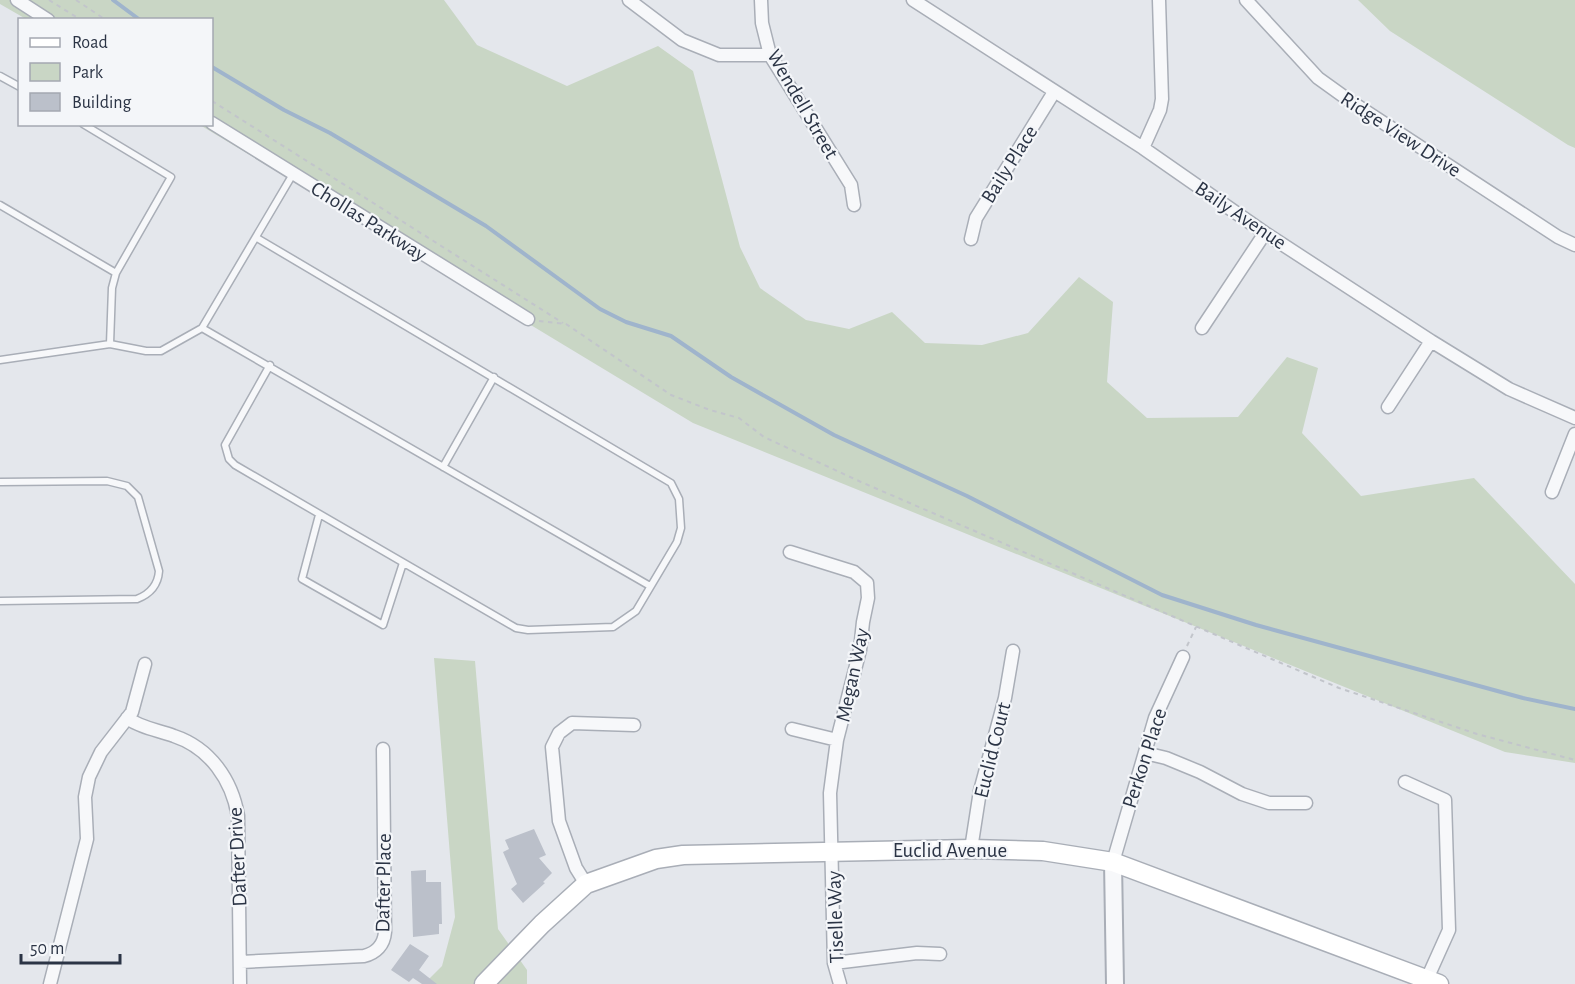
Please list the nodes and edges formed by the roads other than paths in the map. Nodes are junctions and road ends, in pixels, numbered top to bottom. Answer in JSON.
{"nodes":[{"id":1,"x":17,"y":0,"type":"edge"},
{"id":2,"x":629,"y":0,"type":"edge"},
{"id":3,"x":761,"y":0,"type":"edge"},
{"id":4,"x":913,"y":0,"type":"edge"},
{"id":5,"x":1159,"y":0,"type":"edge"},
{"id":6,"x":1246,"y":0,"type":"edge"},
{"id":7,"x":45,"y":18,"type":"edge"},
{"id":8,"x":770,"y":55,"type":"junction"},
{"id":9,"x":0,"y":75,"type":"edge"},
{"id":10,"x":18,"y":86,"type":"edge"},
{"id":11,"x":1054,"y":92,"type":"junction"},
{"id":12,"x":213,"y":124,"type":"edge"},
{"id":13,"x":86,"y":126,"type":"edge"},
{"id":14,"x":1143,"y":148,"type":"junction"},
{"id":15,"x":293,"y":174,"type":"junction"},
{"id":16,"x":0,"y":205,"type":"edge"},
{"id":17,"x":854,"y":205,"type":"dead end"},
{"id":18,"x":1265,"y":233,"type":"junction"},
{"id":19,"x":257,"y":238,"type":"junction"},
{"id":20,"x":971,"y":239,"type":"dead end"},
{"id":21,"x":1575,"y":244,"type":"edge"},
{"id":22,"x":116,"y":273,"type":"junction"},
{"id":23,"x":528,"y":319,"type":"road end"},
{"id":24,"x":202,"y":328,"type":"junction"},
{"id":25,"x":1202,"y":328,"type":"dead end"},
{"id":26,"x":1431,"y":341,"type":"junction"},
{"id":27,"x":110,"y":344,"type":"junction"},
{"id":28,"x":0,"y":360,"type":"edge"},
{"id":29,"x":270,"y":366,"type":"junction"},
{"id":30,"x":494,"y":377,"type":"junction"},
{"id":31,"x":1388,"y":407,"type":"dead end"},
{"id":32,"x":1575,"y":418,"type":"edge"},
{"id":33,"x":1575,"y":435,"type":"edge"},
{"id":34,"x":443,"y":467,"type":"junction"},
{"id":35,"x":0,"y":482,"type":"edge"},
{"id":36,"x":1552,"y":492,"type":"dead end"},
{"id":37,"x":319,"y":515,"type":"junction"},
{"id":38,"x":790,"y":552,"type":"dead end"},
{"id":39,"x":402,"y":563,"type":"junction"},
{"id":40,"x":650,"y":586,"type":"junction"},
{"id":41,"x":0,"y":601,"type":"edge"},
{"id":42,"x":1013,"y":651,"type":"dead end"},
{"id":43,"x":1183,"y":657,"type":"road end"},
{"id":44,"x":145,"y":664,"type":"dead end"},
{"id":45,"x":127,"y":718,"type":"junction"},
{"id":46,"x":634,"y":725,"type":"dead end"},
{"id":47,"x":792,"y":729,"type":"dead end"},
{"id":48,"x":837,"y":740,"type":"junction"},
{"id":49,"x":383,"y":749,"type":"dead end"},
{"id":50,"x":1145,"y":753,"type":"junction"},
{"id":51,"x":1405,"y":782,"type":"dead end"},
{"id":52,"x":1306,"y":803,"type":"dead end"},
{"id":53,"x":971,"y":849,"type":"junction"},
{"id":54,"x":832,"y":851,"type":"junction"},
{"id":55,"x":1113,"y":862,"type":"junction"},
{"id":56,"x":586,"y":884,"type":"junction"},
{"id":57,"x":940,"y":954,"type":"dead end"},
{"id":58,"x":241,"y":962,"type":"junction"},
{"id":59,"x":834,"y":963,"type":"junction"},
{"id":60,"x":1433,"y":982,"type":"edge"},
{"id":61,"x":50,"y":984,"type":"edge"},
{"id":62,"x":240,"y":984,"type":"edge"},
{"id":63,"x":484,"y":984,"type":"edge"},
{"id":64,"x":840,"y":984,"type":"edge"},
{"id":65,"x":1115,"y":984,"type":"edge"}],
"edges":[{"from":1,"to":7,"type":"street"},
{"from":2,"to":8,"type":"street"},
{"from":3,"to":8,"type":"street","name":"Wendell Street"},
{"from":4,"to":11,"type":"street","name":"Baily Avenue"},
{"from":5,"to":14,"type":"street"},
{"from":6,"to":21,"type":"street","name":"Ridge View Drive"},
{"from":8,"to":17,"type":"street","name":"Wendell Street"},
{"from":9,"to":10,"type":"lane"},
{"from":11,"to":14,"type":"street","name":"Baily Avenue"},
{"from":11,"to":20,"type":"street","name":"Baily Place"},
{"from":12,"to":15,"type":"street","name":"Chollas Parkway"},
{"from":13,"to":22,"type":"lane"},
{"from":14,"to":18,"type":"street","name":"Baily Avenue"},
{"from":15,"to":19,"type":"lane"},
{"from":15,"to":23,"type":"street","name":"Chollas Parkway"},
{"from":16,"to":22,"type":"lane"},
{"from":18,"to":25,"type":"street"},
{"from":18,"to":26,"type":"street","name":"Baily Avenue"},
{"from":19,"to":24,"type":"lane"},
{"from":19,"to":30,"type":"lane"},
{"from":22,"to":27,"type":"lane"},
{"from":24,"to":27,"type":"lane"},
{"from":24,"to":29,"type":"lane"},
{"from":26,"to":31,"type":"street"},
{"from":26,"to":32,"type":"street","name":"Baily Avenue"},
{"from":27,"to":28,"type":"lane"},
{"from":29,"to":34,"type":"lane"},
{"from":29,"to":37,"type":"lane"},
{"from":30,"to":34,"type":"lane"},
{"from":30,"to":40,"type":"lane"},
{"from":33,"to":36,"type":"street"},
{"from":34,"to":40,"type":"lane"},
{"from":35,"to":41,"type":"lane"},
{"from":37,"to":39,"type":"lane"},
{"from":37,"to":39,"type":"lane"},
{"from":38,"to":48,"type":"street","name":"Megan Way"},
{"from":39,"to":40,"type":"lane"},
{"from":42,"to":53,"type":"street","name":"Euclid Court"},
{"from":43,"to":50,"type":"street","name":"Perkon Place"},
{"from":44,"to":45,"type":"street"},
{"from":45,"to":58,"type":"street","name":"Dafter Drive"},
{"from":45,"to":61,"type":"street"},
{"from":46,"to":56,"type":"street"},
{"from":47,"to":48,"type":"street"},
{"from":48,"to":54,"type":"street","name":"Megan Way"},
{"from":49,"to":58,"type":"street","name":"Dafter Place"},
{"from":50,"to":52,"type":"street"},
{"from":50,"to":55,"type":"street","name":"Perkon Place"},
{"from":51,"to":60,"type":"street"},
{"from":53,"to":54,"type":"main road","name":"Euclid Avenue"},
{"from":53,"to":55,"type":"main road","name":"Euclid Avenue"},
{"from":54,"to":56,"type":"main road","name":"Euclid Avenue"},
{"from":54,"to":59,"type":"street","name":"Tiselle Way"},
{"from":55,"to":60,"type":"main road","name":"Euclid Avenue"},
{"from":55,"to":65,"type":"street"},
{"from":56,"to":63,"type":"main road","name":"Euclid Avenue"},
{"from":57,"to":59,"type":"street"},
{"from":58,"to":62,"type":"street","name":"Dafter Drive"},
{"from":59,"to":64,"type":"street","name":"Tiselle Way"}]}
